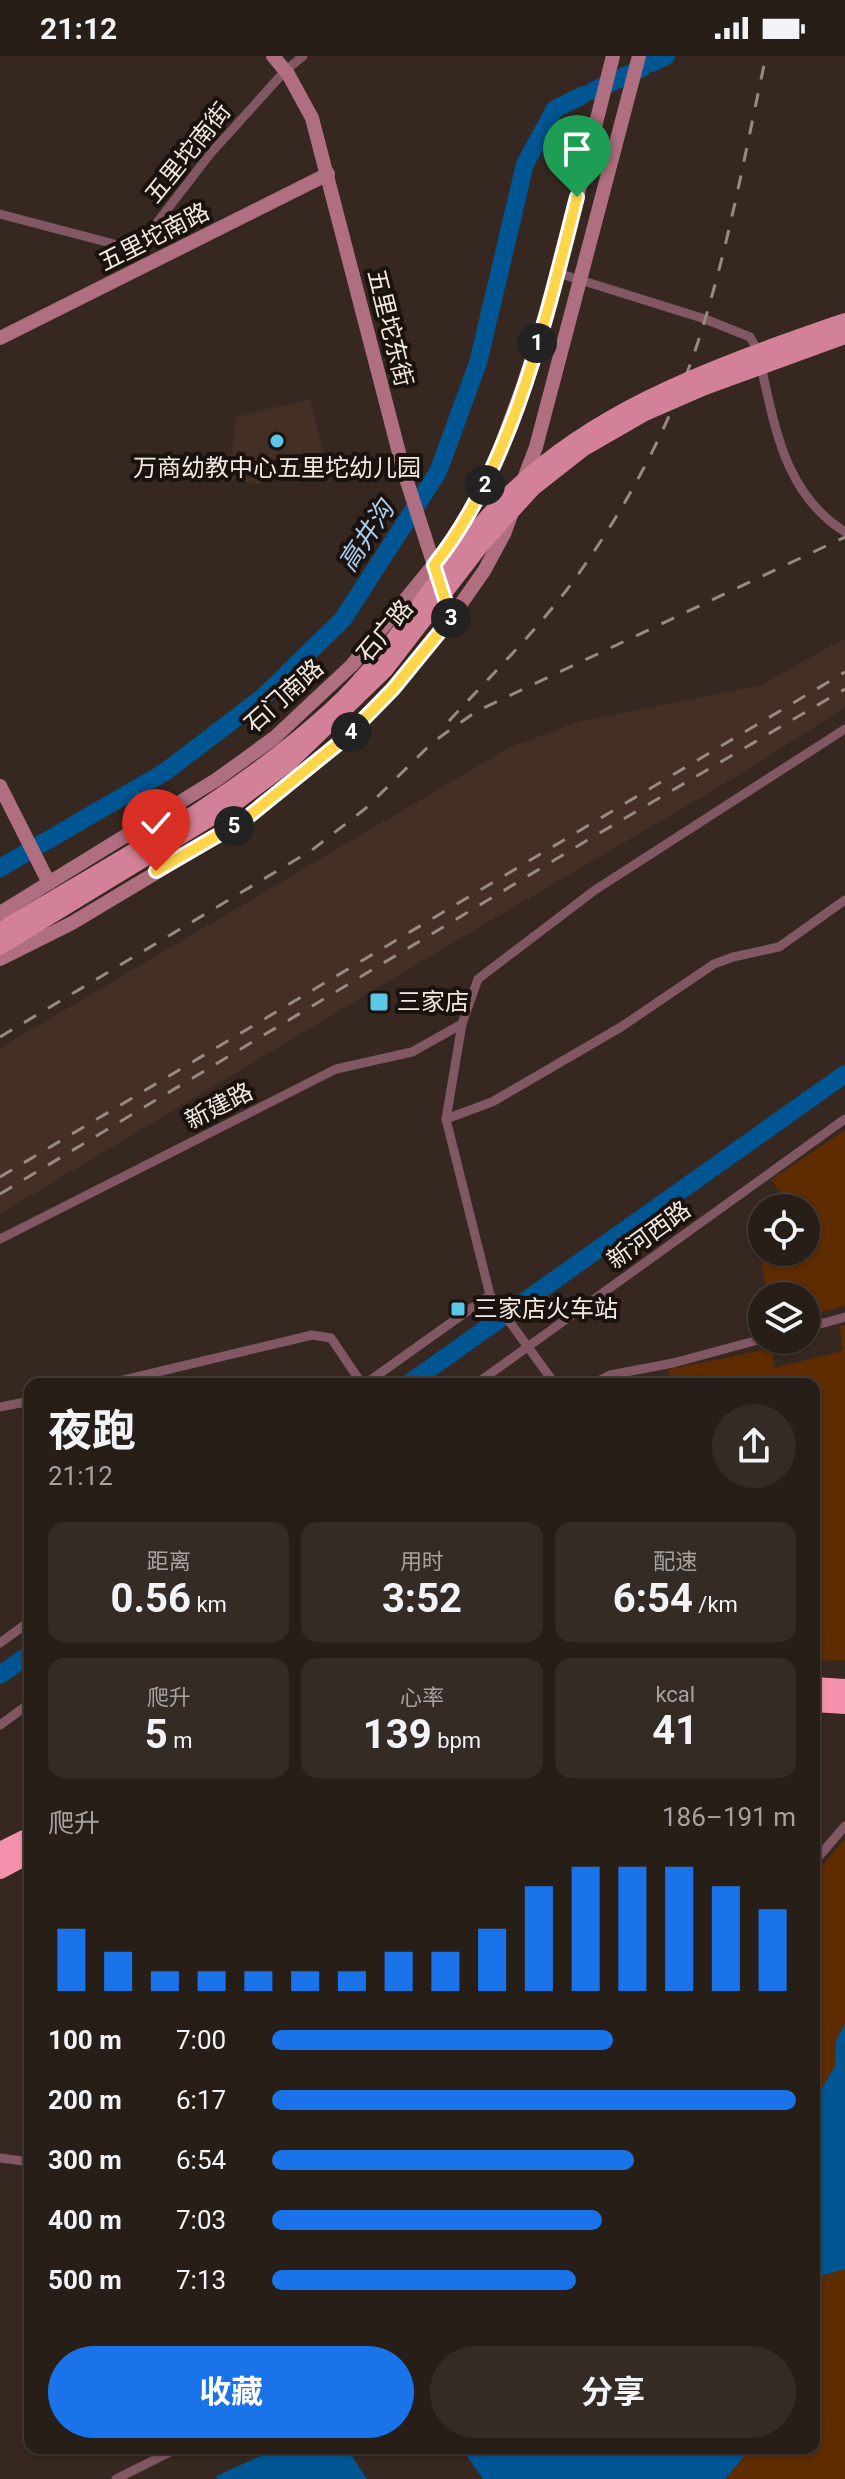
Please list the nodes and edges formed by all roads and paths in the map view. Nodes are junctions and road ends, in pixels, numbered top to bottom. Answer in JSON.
{"nodes":[{"id":1,"x":273,"y":56,"type":"edge"},
{"id":2,"x":303,"y":56,"type":"edge"},
{"id":3,"x":613,"y":56,"type":"edge"},
{"id":4,"x":639,"y":56,"type":"edge"},
{"id":5,"x":285,"y":71,"type":"junction"},
{"id":6,"x":328,"y":174,"type":"junction"},
{"id":7,"x":0,"y":214,"type":"edge"},
{"id":8,"x":558,"y":273,"type":"junction"},
{"id":9,"x":578,"y":280,"type":"junction"},
{"id":10,"x":845,"y":321,"type":"edge"},
{"id":11,"x":845,"y":336,"type":"edge"},
{"id":12,"x":0,"y":338,"type":"edge"},
{"id":13,"x":845,"y":532,"type":"edge"},
{"id":14,"x":434,"y":565,"type":"junction"},
{"id":15,"x":451,"y":618,"type":"junction"},
{"id":16,"x":845,"y":729,"type":"edge"},
{"id":17,"x":0,"y":786,"type":"edge"},
{"id":18,"x":49,"y":883,"type":"junction"},
{"id":19,"x":845,"y":900,"type":"edge"},
{"id":20,"x":0,"y":913,"type":"edge"},
{"id":21,"x":0,"y":930,"type":"edge"},
{"id":22,"x":0,"y":947,"type":"edge"},
{"id":23,"x":0,"y":959,"type":"edge"},
{"id":24,"x":462,"y":1024,"type":"junction"},
{"id":25,"x":446,"y":1119,"type":"junction"},
{"id":26,"x":845,"y":1119,"type":"edge"},
{"id":27,"x":0,"y":1239,"type":"edge"},
{"id":28,"x":490,"y":1295,"type":"junction"},
{"id":29,"x":845,"y":1317,"type":"edge"},
{"id":30,"x":820,"y":1324,"type":"edge"},
{"id":31,"x":748,"y":1343,"type":"edge"},
{"id":32,"x":528,"y":1347,"type":"junction"},
{"id":33,"x":132,"y":1378,"type":"edge"},
{"id":34,"x":360,"y":1378,"type":"edge"},
{"id":35,"x":372,"y":1378,"type":"edge"},
{"id":36,"x":484,"y":1378,"type":"edge"},
{"id":37,"x":551,"y":1378,"type":"edge"},
{"id":38,"x":604,"y":1378,"type":"edge"},
{"id":39,"x":24,"y":1402,"type":"edge"},
{"id":40,"x":0,"y":1407,"type":"edge"},
{"id":41,"x":24,"y":1625,"type":"edge"},
{"id":42,"x":0,"y":1643,"type":"edge"},
{"id":43,"x":820,"y":1686,"type":"edge"},
{"id":44,"x":845,"y":1688,"type":"edge"},
{"id":45,"x":820,"y":1703,"type":"edge"},
{"id":46,"x":845,"y":1705,"type":"edge"},
{"id":47,"x":24,"y":1707,"type":"edge"},
{"id":48,"x":0,"y":1725,"type":"edge"},
{"id":49,"x":845,"y":1826,"type":"edge"},
{"id":50,"x":24,"y":1839,"type":"edge"},
{"id":51,"x":0,"y":1851,"type":"edge"},
{"id":52,"x":820,"y":1855,"type":"edge"},
{"id":53,"x":24,"y":1857,"type":"edge"},
{"id":54,"x":0,"y":1870,"type":"edge"},
{"id":55,"x":0,"y":2158,"type":"edge"},
{"id":56,"x":24,"y":2161,"type":"edge"},
{"id":57,"x":166,"y":2454,"type":"edge"},
{"id":58,"x":116,"y":2479,"type":"edge"}],
"edges":[{"from":1,"to":5,"type":"main road","name":"五里坨东街"},
{"from":2,"to":5,"type":"street","name":"五里坨南街"},
{"from":3,"to":8,"type":"main road","name":"石门南路"},
{"from":4,"to":9,"type":"main road"},
{"from":5,"to":6,"type":"main road","name":"五里坨东街"},
{"from":5,"to":7,"type":"street","name":"五里坨南街"},
{"from":6,"to":12,"type":"main road","name":"五里坨南路"},
{"from":6,"to":14,"type":"main road","name":"五里坨东街"},
{"from":8,"to":9,"type":"street"},
{"from":8,"to":14,"type":"main road","name":"石门南路"},
{"from":9,"to":13,"type":"street"},
{"from":9,"to":15,"type":"main road"},
{"from":10,"to":21,"type":"main road","name":"石广路","bridge":true},
{"from":11,"to":22,"type":"main road","name":"石广路","bridge":true},
{"from":14,"to":15,"type":"main road","name":"五里坨东街"},
{"from":14,"to":18,"type":"main road","name":"石门南路"},
{"from":15,"to":23,"type":"main road"},
{"from":16,"to":24,"type":"street"},
{"from":17,"to":18,"type":"main road"},
{"from":18,"to":20,"type":"main road","name":"石门南路"},
{"from":19,"to":25,"type":"street"},
{"from":24,"to":25,"type":"street"},
{"from":24,"to":27,"type":"street","name":"新建路"},
{"from":25,"to":28,"type":"street"},
{"from":26,"to":32,"type":"street","name":"新河西路"},
{"from":28,"to":32,"type":"street"},
{"from":28,"to":35,"type":"street"},
{"from":29,"to":30,"type":"street"},
{"from":31,"to":38,"type":"street"},
{"from":32,"to":36,"type":"street","name":"新河西路"},
{"from":32,"to":37,"type":"street"},
{"from":33,"to":34,"type":"street"},
{"from":39,"to":40,"type":"street"},
{"from":41,"to":42,"type":"street"},
{"from":43,"to":44,"type":"highway"},
{"from":45,"to":46,"type":"highway"},
{"from":47,"to":48,"type":"street"},
{"from":49,"to":52,"type":"street"},
{"from":50,"to":51,"type":"highway"},
{"from":53,"to":54,"type":"highway"},
{"from":55,"to":56,"type":"street"},
{"from":57,"to":58,"type":"street"}]}
